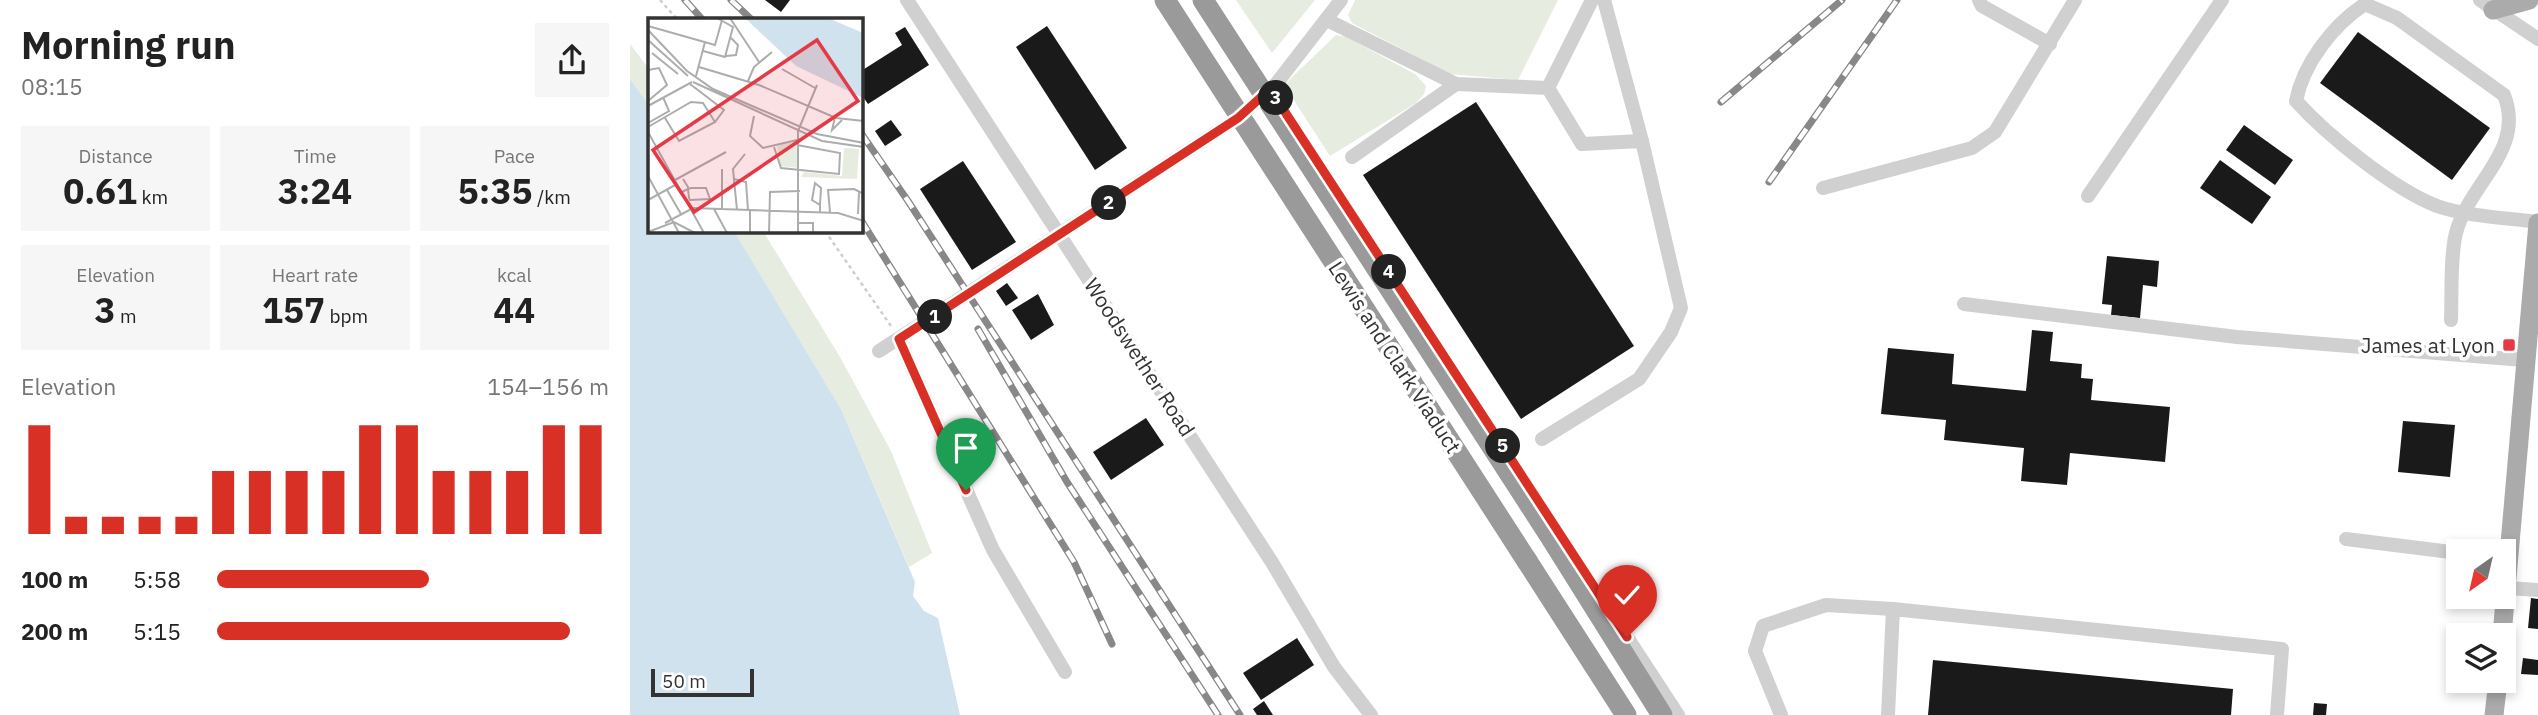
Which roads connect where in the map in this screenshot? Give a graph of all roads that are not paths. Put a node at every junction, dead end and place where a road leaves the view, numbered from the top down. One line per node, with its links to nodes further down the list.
1 (907, 0): 25 (street, Woodswether Road)
2 (1165, 0): 42 (highway, Lewis and Clark Viaduct, bridge)
3 (1203, 0): 43 (highway, Lewis and Clark Viaduct, bridge)
4 (1214, 0): 18 (street)
5 (1340, 0): 13 (street)
6 (1592, 0): 17 (street)
7 (1604, 0): 19 (street)
8 (1979, 0): 15 (street)
9 (2075, 0): 15 (street)
10 (2222, 0): 22 (street)
11 (2529, 0): 12 (main road)
12 (2487, 5): 14 (street)
13 (1327, 20): 16 (street); 18 (street)
14 (2538, 39)
15 (2050, 44): 21 (street)
16 (1456, 84): 17 (street); 20 (street)
17 (1548, 88): 19 (street)
18 (1270, 89): 25 (street); 44 (street)
19 (1642, 141): 32 (street)
20 (1352, 157)
21 (1823, 188)
22 (2088, 196)
23 (2467, 211): 23 (street); 24 (street); 28 (street)
24 (2538, 222): 27 (main road)
25 (1061, 234): 29 (street); 41 (street, Woodswether Road)
26 (1964, 304): 31 (street)
27 (2533, 313): 31 (main road)
28 (2451, 320)
29 (899, 339): 30 (street); 39 (street)
30 (879, 351)
31 (2524, 360): 34 (main road)
32 (1542, 439)
33 (2346, 539): 35 (street)
34 (2508, 539)
35 (2446, 551)
36 (2516, 589): 37 (street)
37 (2538, 590)
38 (1893, 609): 45 (street); 46 (street); 47 (street)
39 (1065, 672)
40 (2496, 693): 48 (main road)
41 (1371, 715)
42 (1626, 715)
43 (1662, 715)
44 (1678, 715)
45 (1781, 715)
46 (1888, 715)
47 (2277, 715)
48 (2494, 715)

